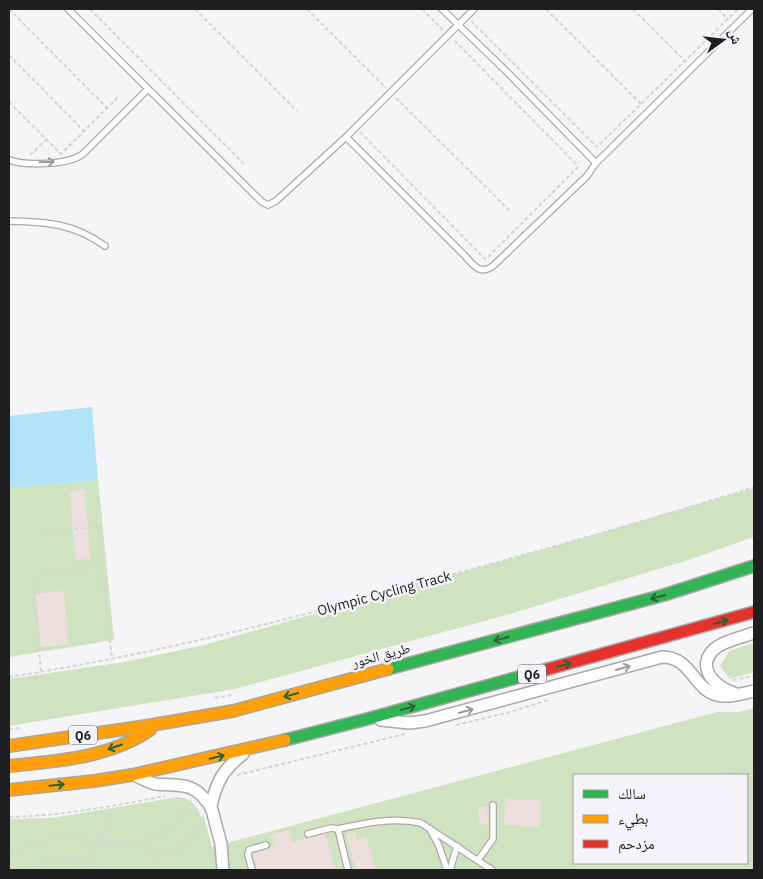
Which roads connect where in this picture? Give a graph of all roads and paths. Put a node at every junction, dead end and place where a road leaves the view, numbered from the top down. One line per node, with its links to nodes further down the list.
1 (9, 9): 25 (path)
2 (68, 9): 20 (lane)
3 (90, 9): 34 (path)
4 (195, 9): 26 (path)
5 (307, 9): 21 (path)
6 (422, 9): 17 (path)
7 (442, 9): 16 (lane)
8 (474, 9): 14 (lane)
9 (546, 9): 24 (path)
10 (633, 9): 19 (path)
11 (718, 9): 15 (path)
12 (738, 9): 15 (path)
13 (752, 9): 33 (lane)
14 (466, 16): 16 (lane); 24 (path)
15 (728, 19): 19 (path)
16 (458, 25): 17 (lane); 33 (lane)
17 (448, 35): 21 (lane); 27 (path)
18 (9, 55): 28 (path)
19 (685, 61): 24 (path)
20 (148, 89): 29 (lane); 32 (lane, one-way to 20)
21 (390, 92): 27 (lane); 35 (path)
22 (119, 96): 25 (path)
23 (9, 102): 30 (path)
24 (641, 104)
25 (107, 108): 28 (path)
26 (297, 111)
27 (355, 126): 29 (lane)
28 (84, 131): 30 (path)
29 (346, 137): 33 (lane)
30 (47, 140): 31 (path)
31 (29, 156)
32 (9, 160)
33 (596, 163)
34 (244, 164)
35 (510, 211)
36 (9, 221): 37 (lane)
37 (105, 246)
38 (754, 487): 46 (path, Olympic Cycling Track)
39 (42, 532): 40 (path)
40 (102, 566): 42 (path); 46 (path)
41 (754, 566): 57 (highway, طريق الخور / Q6, one-way to 57)
42 (45, 571)
43 (32, 583): 47 (path)
44 (754, 612): 56 (highway, Q6, one-way to 44)
45 (754, 633): 53 (street)
46 (112, 659): 47 (path, Olympic Cycling Track)
47 (41, 672): 49 (path, Olympic Cycling Track)
48 (754, 676): 50 (path)
49 (9, 677)
50 (730, 680)
51 (754, 691): 53 (street)
52 (234, 694): 55 (path)
53 (741, 694): 56 (street, one-way to 53)
54 (553, 698): 58 (path)
55 (207, 699)
56 (367, 719): 63 (highway, Q6)
57 (157, 724): 62 (highway, طريق الخور / Q6); 64 (highway, one-way to 64)
58 (453, 726)
59 (22, 728): 60 (path)
60 (9, 729)
61 (406, 734): 68 (path)
62 (9, 746)
63 (248, 749): 66 (highway, Q6, one-way to 63); 73 (street)
64 (9, 766)
65 (754, 773): 67 (path)
66 (133, 774): 69 (highway, Q6, one-way to 66); 70 (street)
67 (725, 774)
68 (232, 777)
69 (9, 790)
70 (200, 794): 73 (street); 80 (path)
71 (168, 796): 75 (path)
72 (493, 805): 85 (lane)
73 (211, 806): 76 (street)
74 (111, 814): 81 (path)
75 (9, 816)
76 (214, 819): 80 (path); 89 (street)
77 (429, 827): 78 (lane); 83 (lane); 92 (lane)
78 (338, 830): 79 (lane); 91 (lane)
79 (308, 834)
80 (148, 838): 81 (path)
81 (98, 842): 84 (path); 86 (path)
82 (266, 845): 90 (lane)
83 (457, 846): 85 (lane); 92 (lane)
84 (9, 854)
85 (478, 860): 93 (lane)
86 (89, 865): 87 (path); 88 (path)
87 (25, 870)
88 (111, 870)
89 (223, 870)
90 (252, 870)
91 (348, 870)
92 (449, 870)
93 (492, 870)

